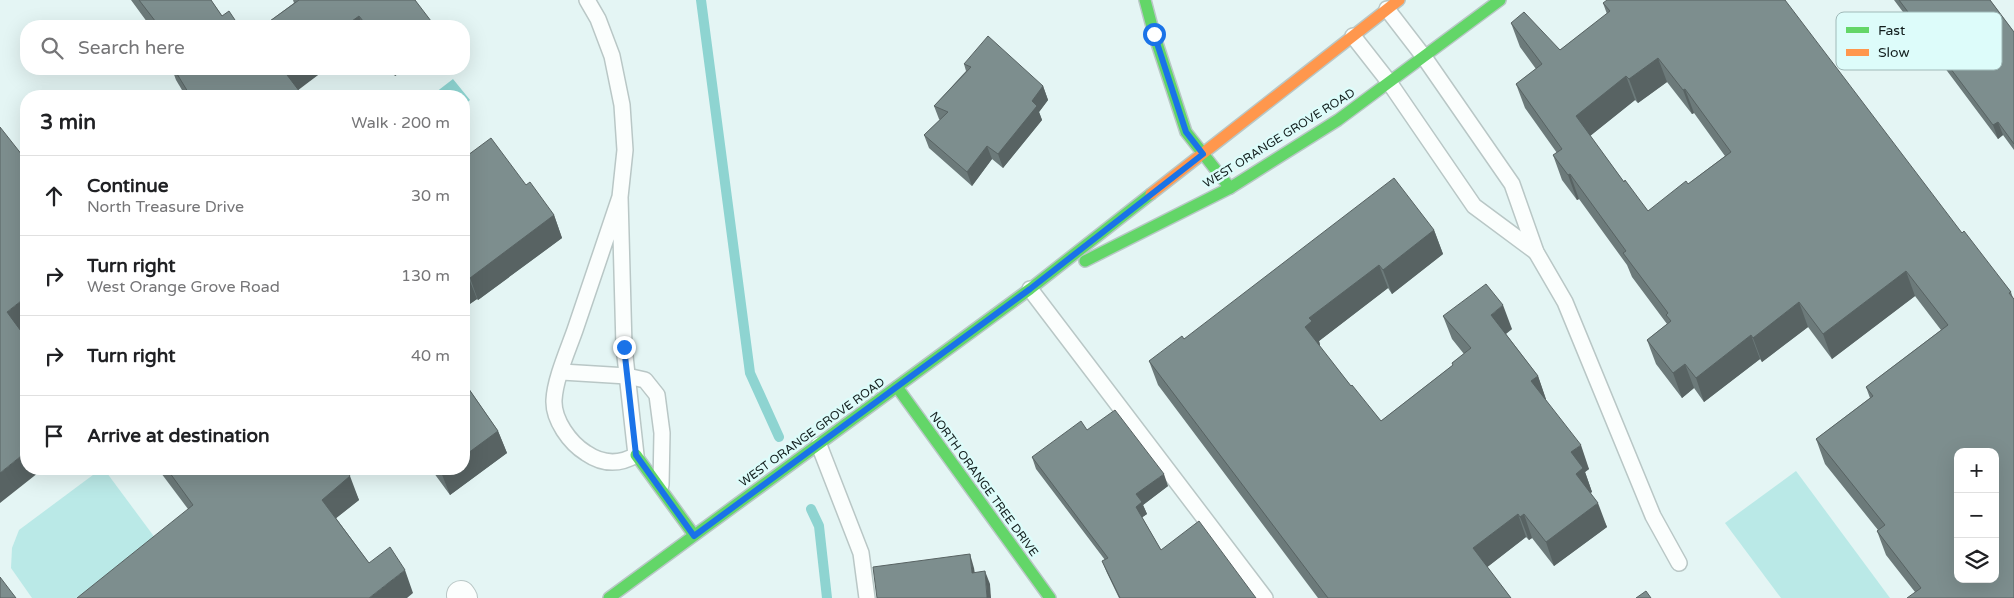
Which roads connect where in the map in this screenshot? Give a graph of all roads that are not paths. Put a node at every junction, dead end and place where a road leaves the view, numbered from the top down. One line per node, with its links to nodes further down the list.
1 (587, 0): 10 (lane)
2 (1145, 0): 8 (main road)
3 (1500, 0): 6 (main road, WEST ORANGE GROVE ROAD)
4 (1393, 5): 5 (main road, WEST ORANGE GROVE ROAD); 6 (lane)
5 (1353, 36): 7 (lane); 8 (main road, WEST ORANGE GROVE ROAD)
6 (1424, 57): 7 (main road, WEST ORANGE GROVE ROAD); 11 (lane)
7 (1389, 82): 9 (main road, WEST ORANGE GROVE ROAD); 11 (lane)
8 (1203, 154): 9 (main road); 12 (main road, WEST ORANGE GROVE ROAD)
9 (1230, 188): 12 (main road, WEST ORANGE GROVE ROAD)
10 (620, 197): 13 (lane); 14 (lane)
11 (1536, 252): 20 (lane)
12 (1030, 289): 15 (main road, WEST ORANGE GROVE ROAD); 24 (lane)
13 (562, 372): 14 (lane); 17 (lane)
14 (627, 376): 17 (lane); 18 (lane)
15 (896, 387): 16 (main road, WEST ORANGE GROVE ROAD); 23 (main road, NORTH ORANGE TREE DRIVE)
16 (819, 444): 19 (main road, WEST ORANGE GROVE ROAD); 22 (lane)
17 (636, 455): 18 (main road)
18 (661, 489): 19 (main road)
19 (694, 536): 21 (main road, WEST ORANGE GROVE ROAD)
20 (1679, 563)
21 (609, 598)
22 (867, 598)
23 (1050, 598)
24 (1265, 598)

